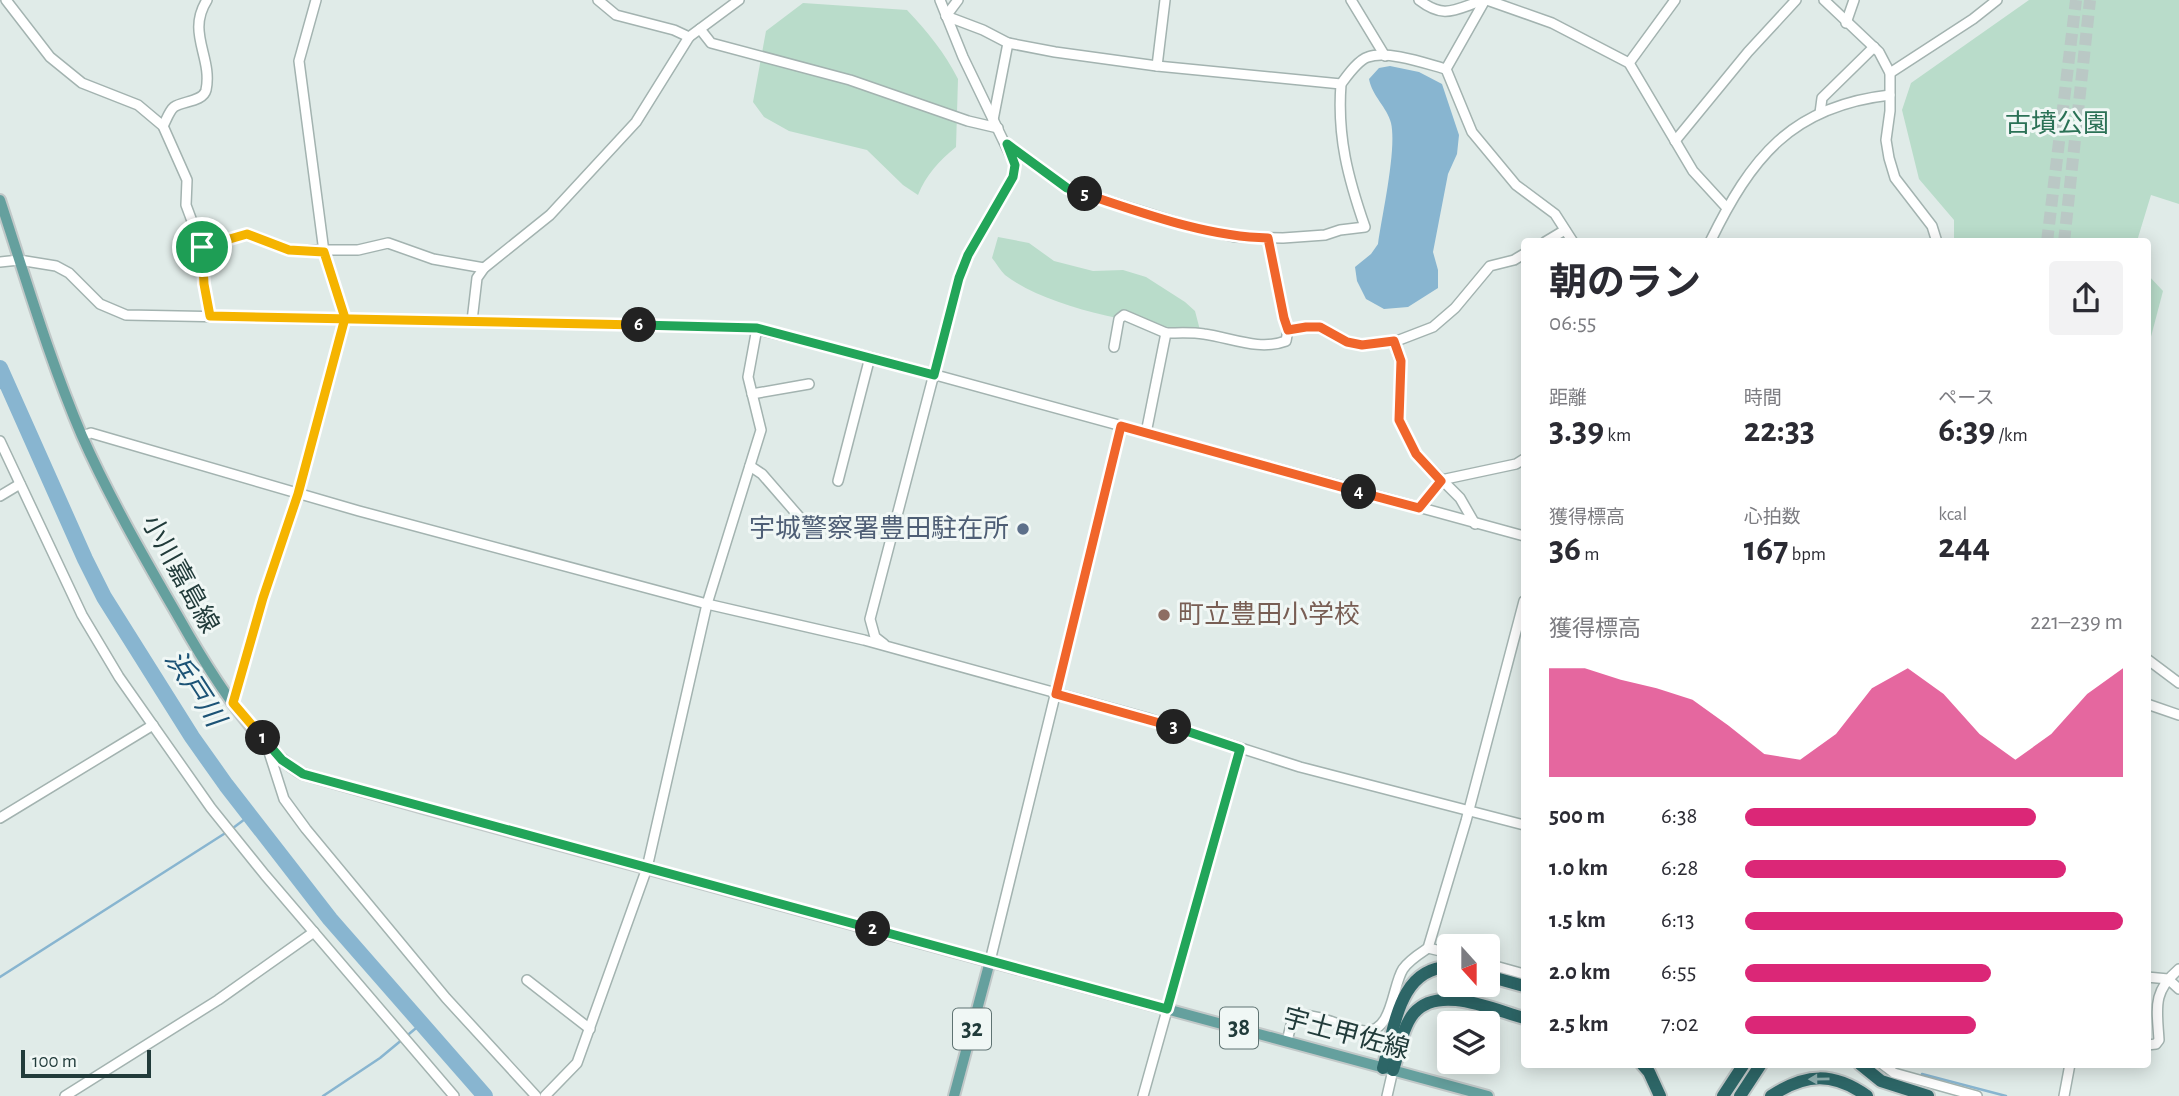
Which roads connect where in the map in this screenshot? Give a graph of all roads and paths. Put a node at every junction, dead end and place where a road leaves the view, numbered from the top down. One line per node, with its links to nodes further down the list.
1 (6, 0): 32 (street)
2 (208, 0): 32 (street)
3 (316, 0): 44 (street)
4 (598, 0): 20 (street)
5 (739, 0): 19 (street)
6 (940, 0): 17 (street)
7 (958, 0): 17 (street)
8 (1165, 0): 25 (street)
9 (1351, 0): 23 (street)
10 (1419, 0): 11 (street)
11 (1485, 0): 24 (street); 26 (street)
12 (1675, 0): 24 (street)
13 (1796, 0): 33 (street)
14 (1824, 0): 18 (street)
15 (1854, 0): 18 (street)
16 (1997, 0): 27 (street)
17 (946, 16): 21 (street); 31 (street)
18 (1846, 23): 22 (street)
19 (700, 29): 20 (street); 31 (street)
20 (690, 37): 48 (street)
21 (1008, 43): 25 (street); 31 (street)
22 (1874, 47): 27 (street); 30 (street)
23 (1385, 56): 26 (street); 28 (street)
24 (1629, 63): 33 (street)
25 (1157, 66): 28 (street)
26 (1446, 69): 37 (street)
27 (1890, 73): 29 (street)
28 (1340, 84): 38 (street)
29 (1890, 95): 30 (street); 42 (street)
30 (1820, 113): 36 (street)
31 (995, 124): 34 (street)
32 (163, 126): 43 (street)
33 (1675, 141): 36 (street)
34 (1007, 144): 38 (street); 58 (street)
35 (0, 200): 46 (main road, 小川嘉島線)
36 (1726, 207): 41 (street)
37 (1565, 229): 39 (street); 40 (street)
38 (1268, 238): 53 (street)
39 (1551, 238)
40 (1571, 238)
41 (1712, 238)
42 (1936, 238)
43 (202, 247): 44 (street); 49 (street)
44 (324, 252): 48 (street); 50 (street)
45 (1521, 256): 55 (street)
46 (19, 260): 47 (street); 49 (street); 63 (main road, 小川嘉島線)
47 (1, 261)
48 (484, 268): 51 (street)
49 (210, 316): 50 (street)
50 (345, 318): 51 (street); 70 (street)
51 (472, 321): 52 (street)
52 (757, 328): 57 (street); 60 (street)
53 (1288, 330): 54 (street); 55 (street)
54 (1166, 333): 56 (street); 62 (street)
55 (1394, 341): 68 (street)
56 (1114, 347)
57 (870, 357): 58 (street); 67 (street)
58 (934, 375): 61 (street); 78 (street)
59 (809, 384): 60 (street)
60 (752, 394): 66 (street)
61 (1121, 426): 62 (street); 81 (street)
62 (1146, 433): 72 (street)
63 (82, 436): 70 (street); 82 (main road, 小川嘉島線)
64 (0, 441): 69 (street)
65 (1521, 461): 68 (street)
66 (750, 467): 73 (street); 76 (street)
67 (838, 481)
68 (1441, 481): 72 (street); 74 (street)
69 (20, 484): 71 (street); 85 (street)
70 (298, 494): 76 (street); 82 (street)
71 (0, 496)
72 (1419, 508): 74 (street)
73 (802, 520)
74 (1475, 524): 75 (street)
75 (1521, 535)
76 (707, 604): 78 (street); 91 (street)
77 (1521, 612): 88 (street)
78 (888, 647): 81 (street)
79 (2151, 662): 80 (street)
80 (2179, 683)
81 (1056, 694): 87 (street); 95 (street)
82 (233, 703): 86 (main road, 小川嘉島線)
83 (2151, 705): 84 (street)
84 (2177, 714)
85 (153, 725): 89 (street); 92 (street)
86 (265, 741): 91 (main road, 小川嘉島線); 120 (street)
87 (1240, 749): 88 (street); 106 (street)
88 (1469, 810): 90 (street); 93 (street)
89 (0, 818)
90 (1521, 824)
91 (648, 868): 95 (main road, 小川嘉島線); 108 (street)
92 (314, 932): 118 (street); 119 (street)
93 (1428, 948): 94 (street); 109 (street)
94 (1437, 950)
95 (990, 961): 106 (main road, 宇土甲佐線 / 38); 122 (main road, 32)
96 (1437, 967): 117 (highway)
97 (1500, 967): 99 (street)
98 (2179, 969): 102 (street)
99 (1521, 973)
100 (2151, 977): 102 (street)
101 (1500, 979): 104 (highway)
102 (2168, 979): 105 (street); 110 (street)
103 (527, 980): 108 (street)
104 (1521, 985)
105 (2179, 989)
106 (1167, 1009): 109 (main road, 宇土甲佐線 / 38); 123 (street)
107 (1521, 1017): 117 (highway)
108 (590, 1029): 121 (street)
109 (1287, 1041): 117 (main road, 宇土甲佐線 / 38)
110 (2151, 1045)
111 (1646, 1068): 126 (highway)
112 (1741, 1068): 127 (highway)
113 (1758, 1068): 128 (highway)
114 (1864, 1068): 131 (highway)
115 (1887, 1068): 132 (street)
116 (2069, 1068): 133 (street)
117 (1388, 1069): 124 (street); 125 (main road, 宇土甲佐線 / 38)
118 (65, 1096)
119 (454, 1096)
120 (536, 1096)
121 (545, 1096)
122 (954, 1096)
123 (1143, 1096)
124 (1387, 1096)
125 (1488, 1096)
126 (1660, 1096)
127 (1723, 1096)
128 (1740, 1096)
129 (1771, 1096): 130 (highway, one-way to 129)
130 (1867, 1096)
131 (1928, 1096)
132 (1977, 1096)
133 (2064, 1096)

